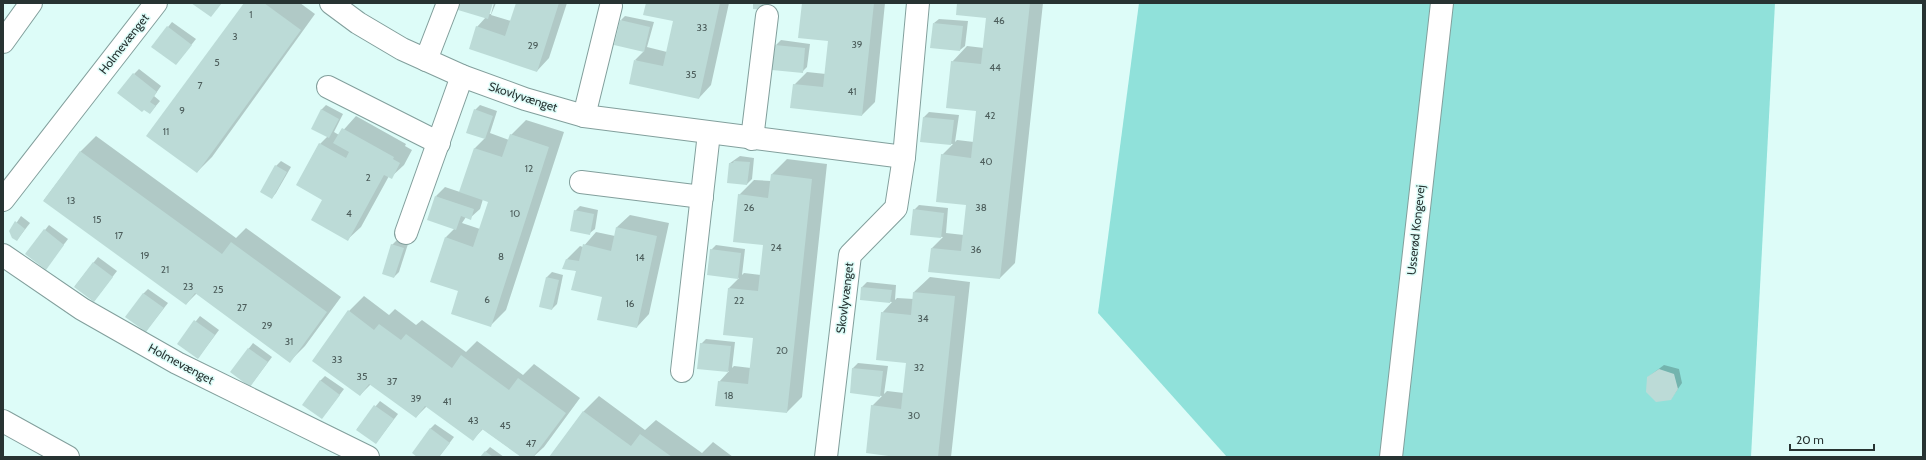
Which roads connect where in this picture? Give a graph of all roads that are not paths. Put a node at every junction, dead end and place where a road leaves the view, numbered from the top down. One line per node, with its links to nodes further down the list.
1 (31, 3): 9 (street)
2 (156, 3): 20 (street, Holmevænget)
3 (331, 3): 10 (street, Skovlyvænget)
4 (448, 3): 10 (street)
5 (918, 3): 17 (street, Skovlyvænget)
6 (1442, 3): 28 (street, Usserød Kongevej)
7 (611, 6): 13 (street)
8 (767, 16): 15 (street)
9 (3, 42)
10 (426, 60): 11 (street, Skovlyvænget)
11 (462, 76): 13 (street, Skovlyvænget); 16 (street)
12 (328, 87): 16 (street)
13 (584, 116): 14 (street, Skovlyvænget)
14 (709, 134): 15 (street, Skovlyvænget); 19 (street)
15 (752, 139): 17 (street, Skovlyvænget)
16 (438, 143): 21 (street)
17 (904, 157): 27 (street, Skovlyvænget)
18 (582, 182): 19 (street)
19 (702, 197): 23 (street)
20 (3, 200)
21 (406, 233)
22 (3, 256): 26 (street, Holmevænget)
23 (682, 371)
24 (3, 420): 25 (street)
25 (68, 457)
26 (368, 457)
27 (826, 457)
28 (1391, 457)

